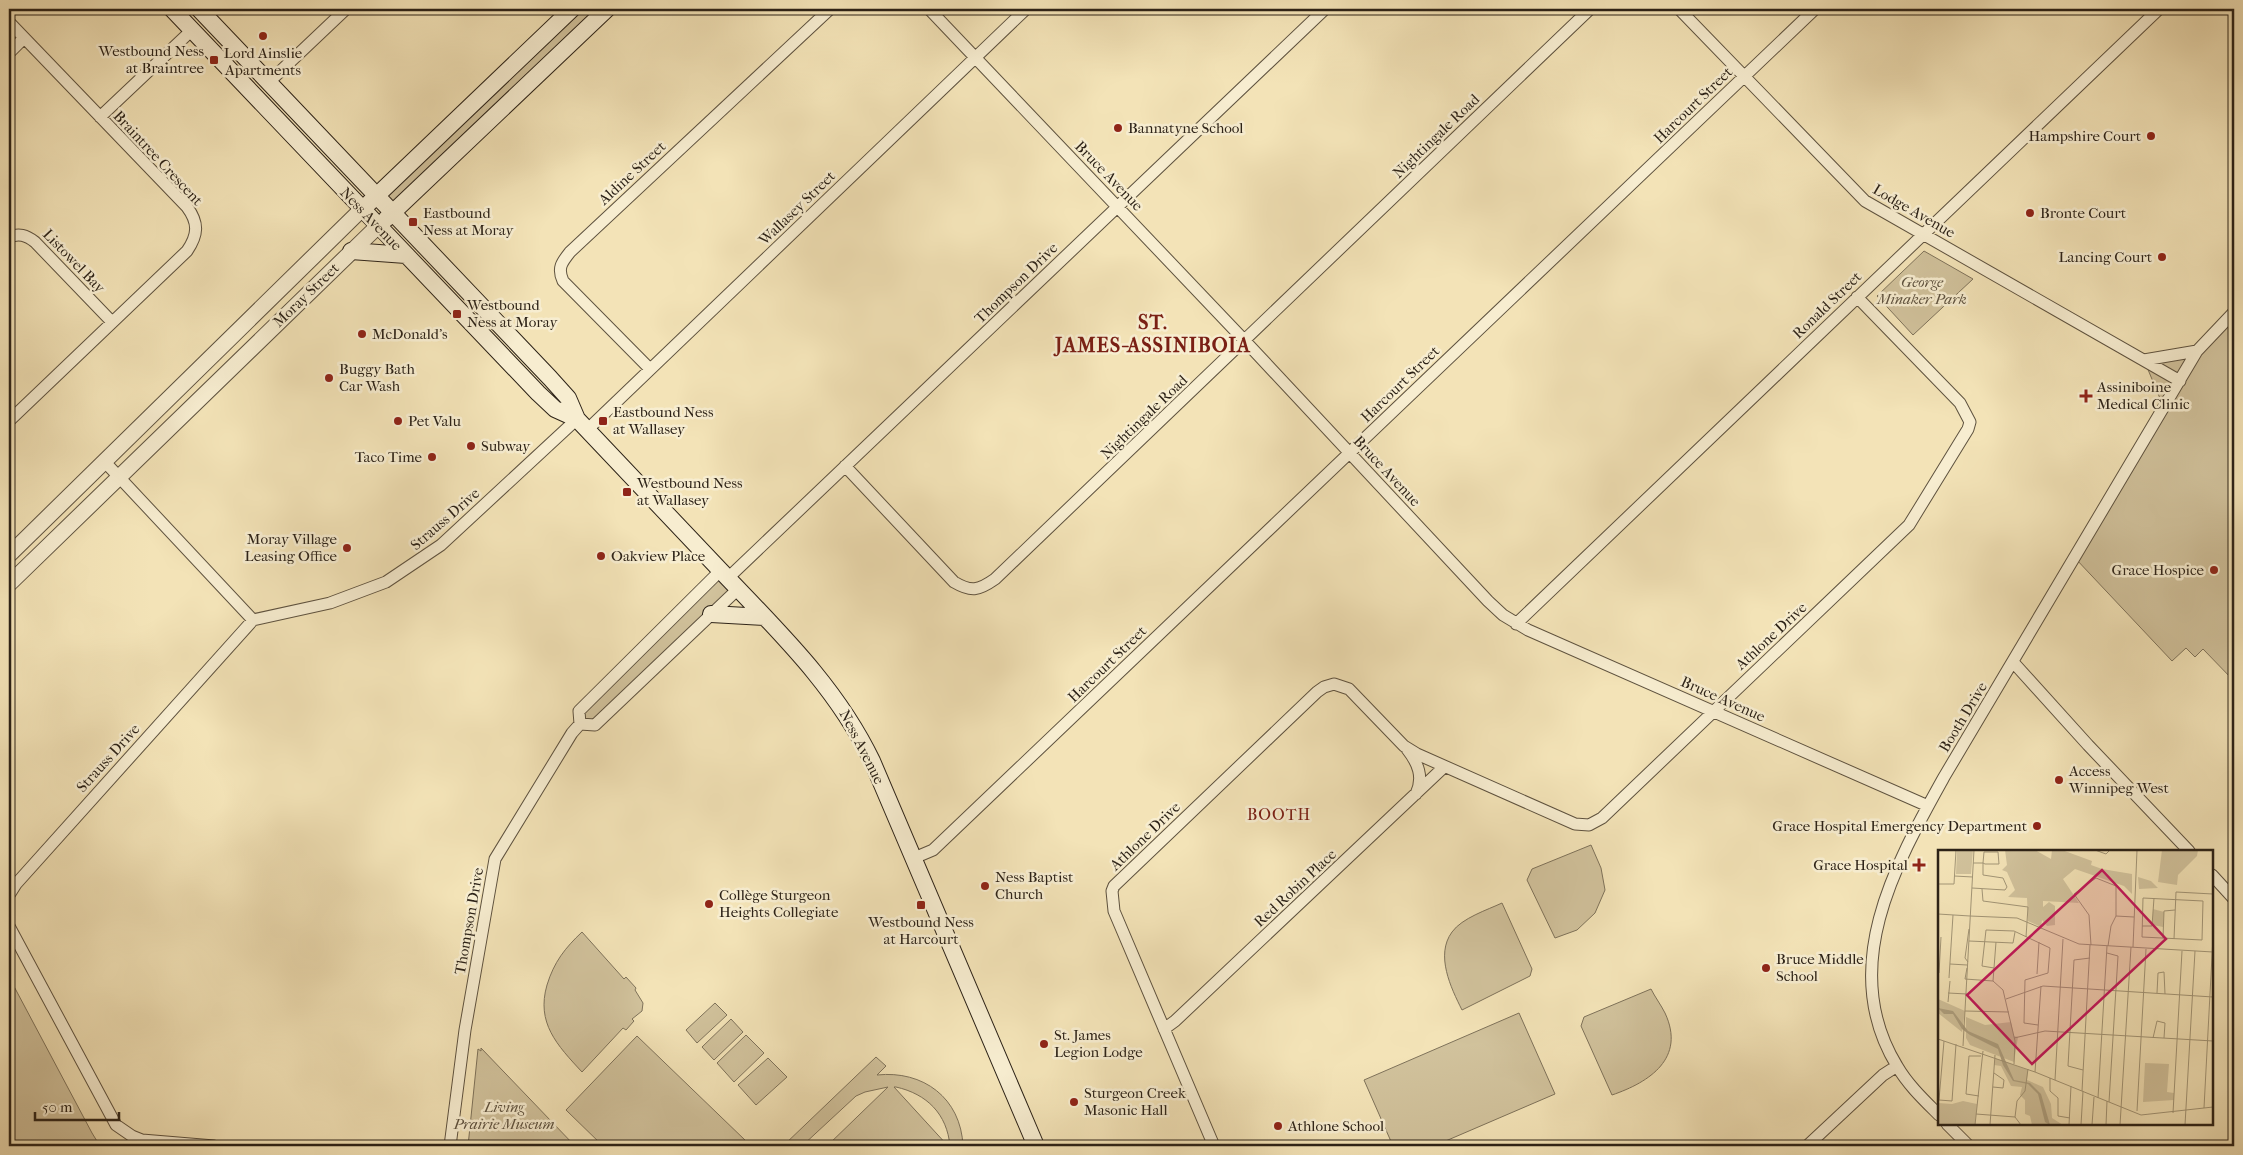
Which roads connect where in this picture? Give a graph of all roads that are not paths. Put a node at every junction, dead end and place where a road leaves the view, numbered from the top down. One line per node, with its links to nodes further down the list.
1 (172, 9): 15 (main road, Ness Avenue)
2 (199, 9): 20 (main road, Ness Avenue)
3 (346, 9): 20 (street)
4 (572, 9): 22 (main road, Moray Street)
5 (607, 9): 25 (main road, Moray Street)
6 (830, 9): 37 (street, Aldine Street)
7 (929, 9): 18 (street, Bruce Avenue)
8 (1026, 9): 18 (street, Wallasey Street)
9 (1325, 9): 23 (street, Thompson Drive)
10 (1590, 9): 34 (street, Nightingale Road)
11 (1679, 9): 19 (street, Lodge Avenue)
12 (1815, 9): 19 (street, Harcourt Street)
13 (2159, 9): 27 (street, Ronald Street)
14 (9, 22): 16 (street, Braintree Crescent)
15 (192, 30): 21 (street); 24 (main road, Ness Avenue)
16 (24, 38): 17 (street); 21 (street, Braintree Crescent)
17 (9, 53)
18 (976, 58): 23 (street, Bruce Avenue); 37 (street, Wallasey Street)
19 (1744, 77): 27 (street, Lodge Avenue); 41 (street, Harcourt Street)
20 (269, 82): 22 (main road, Ness Avenue)
21 (100, 118): 33 (street, Braintree Crescent)
22 (377, 195): 24 (main road, Moray Street); 25 (main road, Ness Avenue)
23 (1118, 207): 34 (street, Bruce Avenue); 43 (street, Thompson Drive)
24 (362, 209): 26 (main road, Ness Avenue); 42 (street, Moray Street)
25 (393, 213): 26 (main road, Moray Street); 40 (main road, Ness Avenue)
26 (378, 226): 29 (street, Moray Street); 30 (main road, Ness Avenue)
27 (1924, 234): 31 (street, Ronald Street); 36 (street, Lodge Avenue)
28 (9, 238): 33 (street, Listowel Bay)
29 (351, 251): 30 (main road); 44 (street, Moray Street)
30 (406, 255): 40 (main road, Ness Avenue)
31 (1858, 297): 51 (street, Ronald Street); 53 (street, Athlone Drive)
32 (2234, 312): 35 (street, Booth Drive)
33 (112, 322): 39 (street, Braintree Crescent)
34 (1245, 341): 41 (street, Bruce Avenue); 43 (street, Nightingale Road)
35 (2198, 351): 36 (street); 38 (street, Booth Drive)
36 (2144, 360): 38 (street, Lodge Avenue)
37 (650, 369): 40 (street, Wallasey Street)
38 (2180, 380): 52 (street, Booth Drive)
39 (9, 421)
40 (582, 424): 46 (main road, Ness Avenue); 50 (street, Strauss Drive)
41 (1350, 453): 51 (street, Bruce Avenue); 60 (street, Harcourt Street)
42 (104, 461): 44 (street); 45 (street, Moray Street)
43 (845, 466): 46 (street, Thompson Drive)
44 (119, 476): 47 (street, Moray Street); 50 (street)
45 (9, 555)
46 (729, 579): 48 (street, Thompson Drive); 49 (main road, Ness Avenue); 54 (street, Thompson Drive)
47 (9, 584)
48 (711, 614): 49 (main road); 54 (street, Thompson Drive)
49 (766, 617): 60 (main road, Ness Avenue)
50 (253, 620): 62 (street, Strauss Drive)
51 (1516, 624): 53 (street, Bruce Avenue)
52 (2013, 662): 58 (street, Booth Drive); 59 (street)
53 (1714, 711): 56 (street, Athlone Drive); 58 (street, Bruce Avenue)
54 (580, 724): 70 (street, Thompson Drive)
55 (1404, 746): 56 (street, Athlone Drive); 57 (street, Athlone Drive); 65 (street, Athlone Drive)
56 (1444, 767): 57 (street, Red Robin Place)
57 (1415, 795): 65 (street, Red Robin Place)
58 (1928, 806): 66 (street, Booth Drive)
59 (2188, 850)
60 (914, 858): 71 (main road, Ness Avenue)
61 (2213, 876): 63 (street)
62 (9, 895)
63 (2234, 899)
64 (9, 926): 69 (street)
65 (1164, 1028): 72 (street, Athlone Drive)
66 (1896, 1066): 67 (street, Booth Drive); 73 (street)
67 (1938, 1114)
68 (1948, 1125): 74 (street)
69 (214, 1146)
70 (450, 1146)
71 (1036, 1146)
72 (1214, 1146)
73 (1807, 1146)
74 (1969, 1146)

